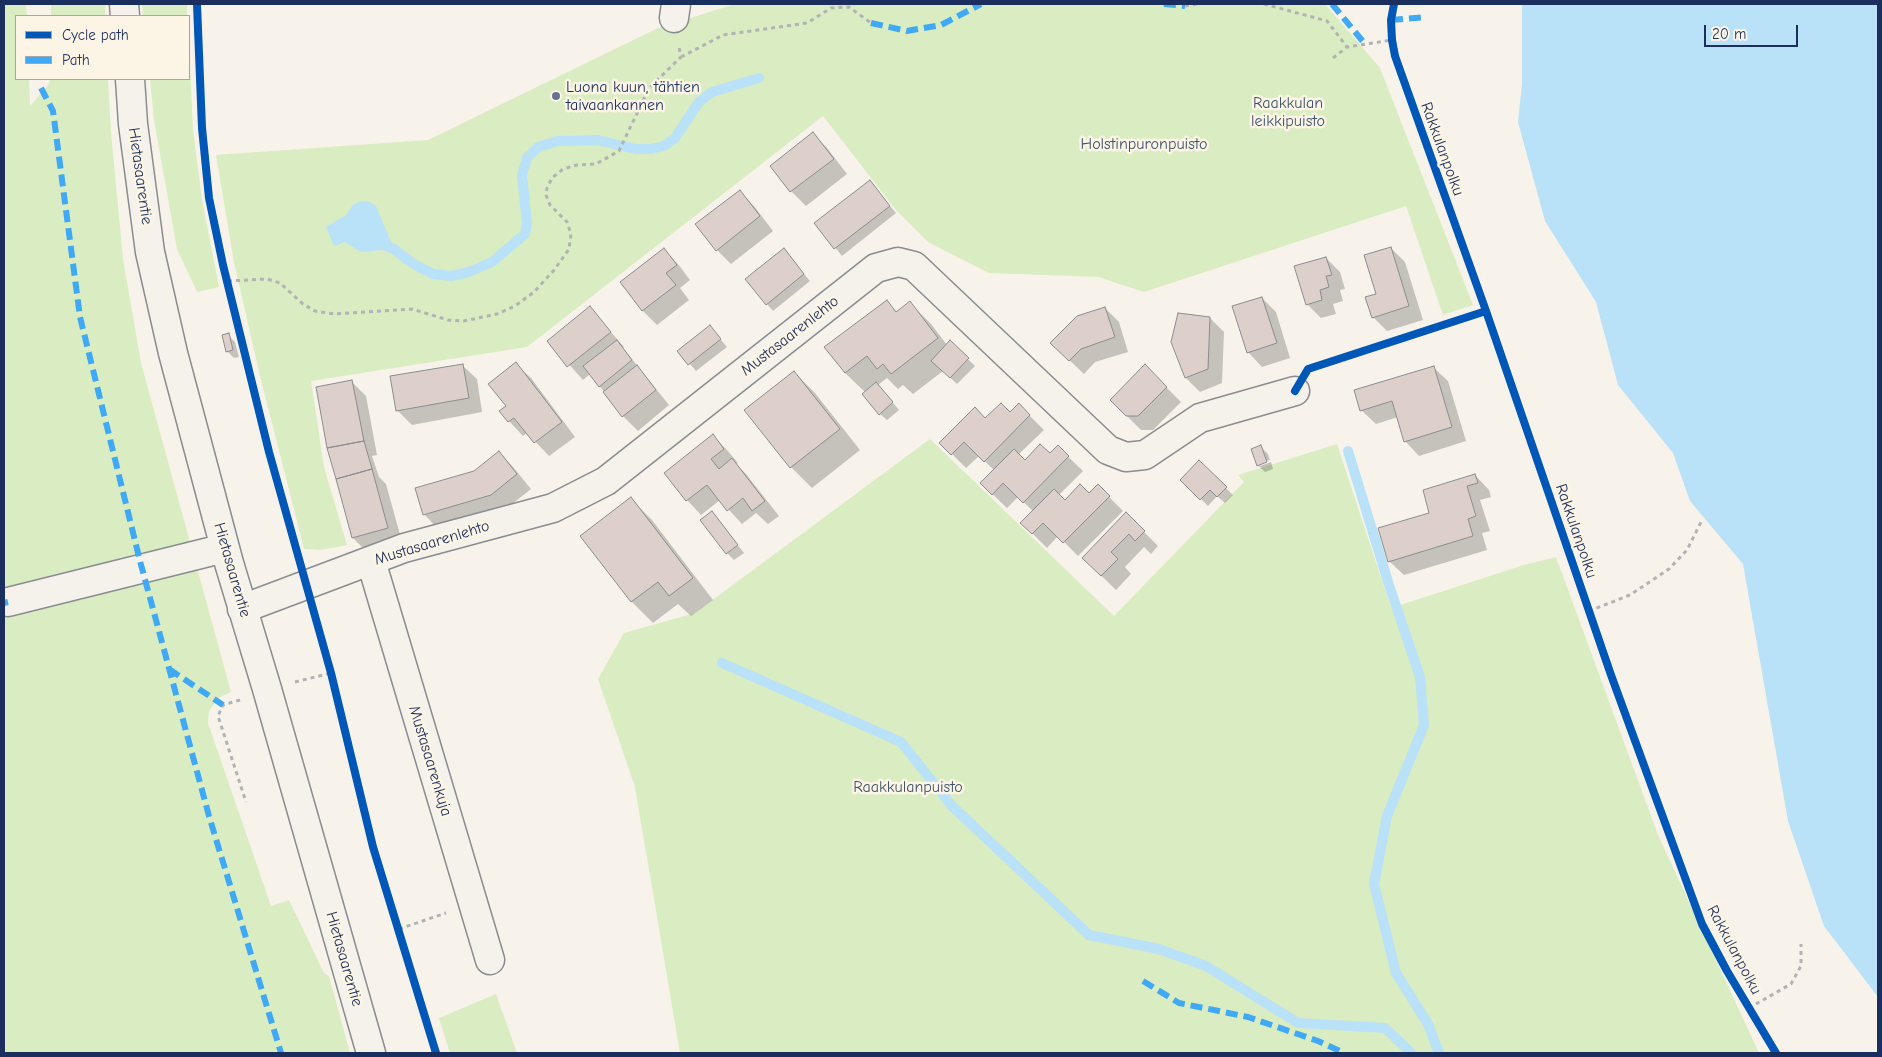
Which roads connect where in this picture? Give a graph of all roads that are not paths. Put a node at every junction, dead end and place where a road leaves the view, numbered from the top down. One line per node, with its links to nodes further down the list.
1 (130, 80): 3 (street, Hietasaarentie)
2 (1296, 391): 4 (street, Mustasaarenlehto)
3 (224, 548): 5 (street); 6 (street, Hietasaarentie)
4 (371, 561): 6 (street, Mustasaarenlehto); 7 (street, Mustasaarenkuja)
5 (8, 602)
6 (242, 609): 8 (street, Hietasaarentie)
7 (490, 960)
8 (371, 1053)

